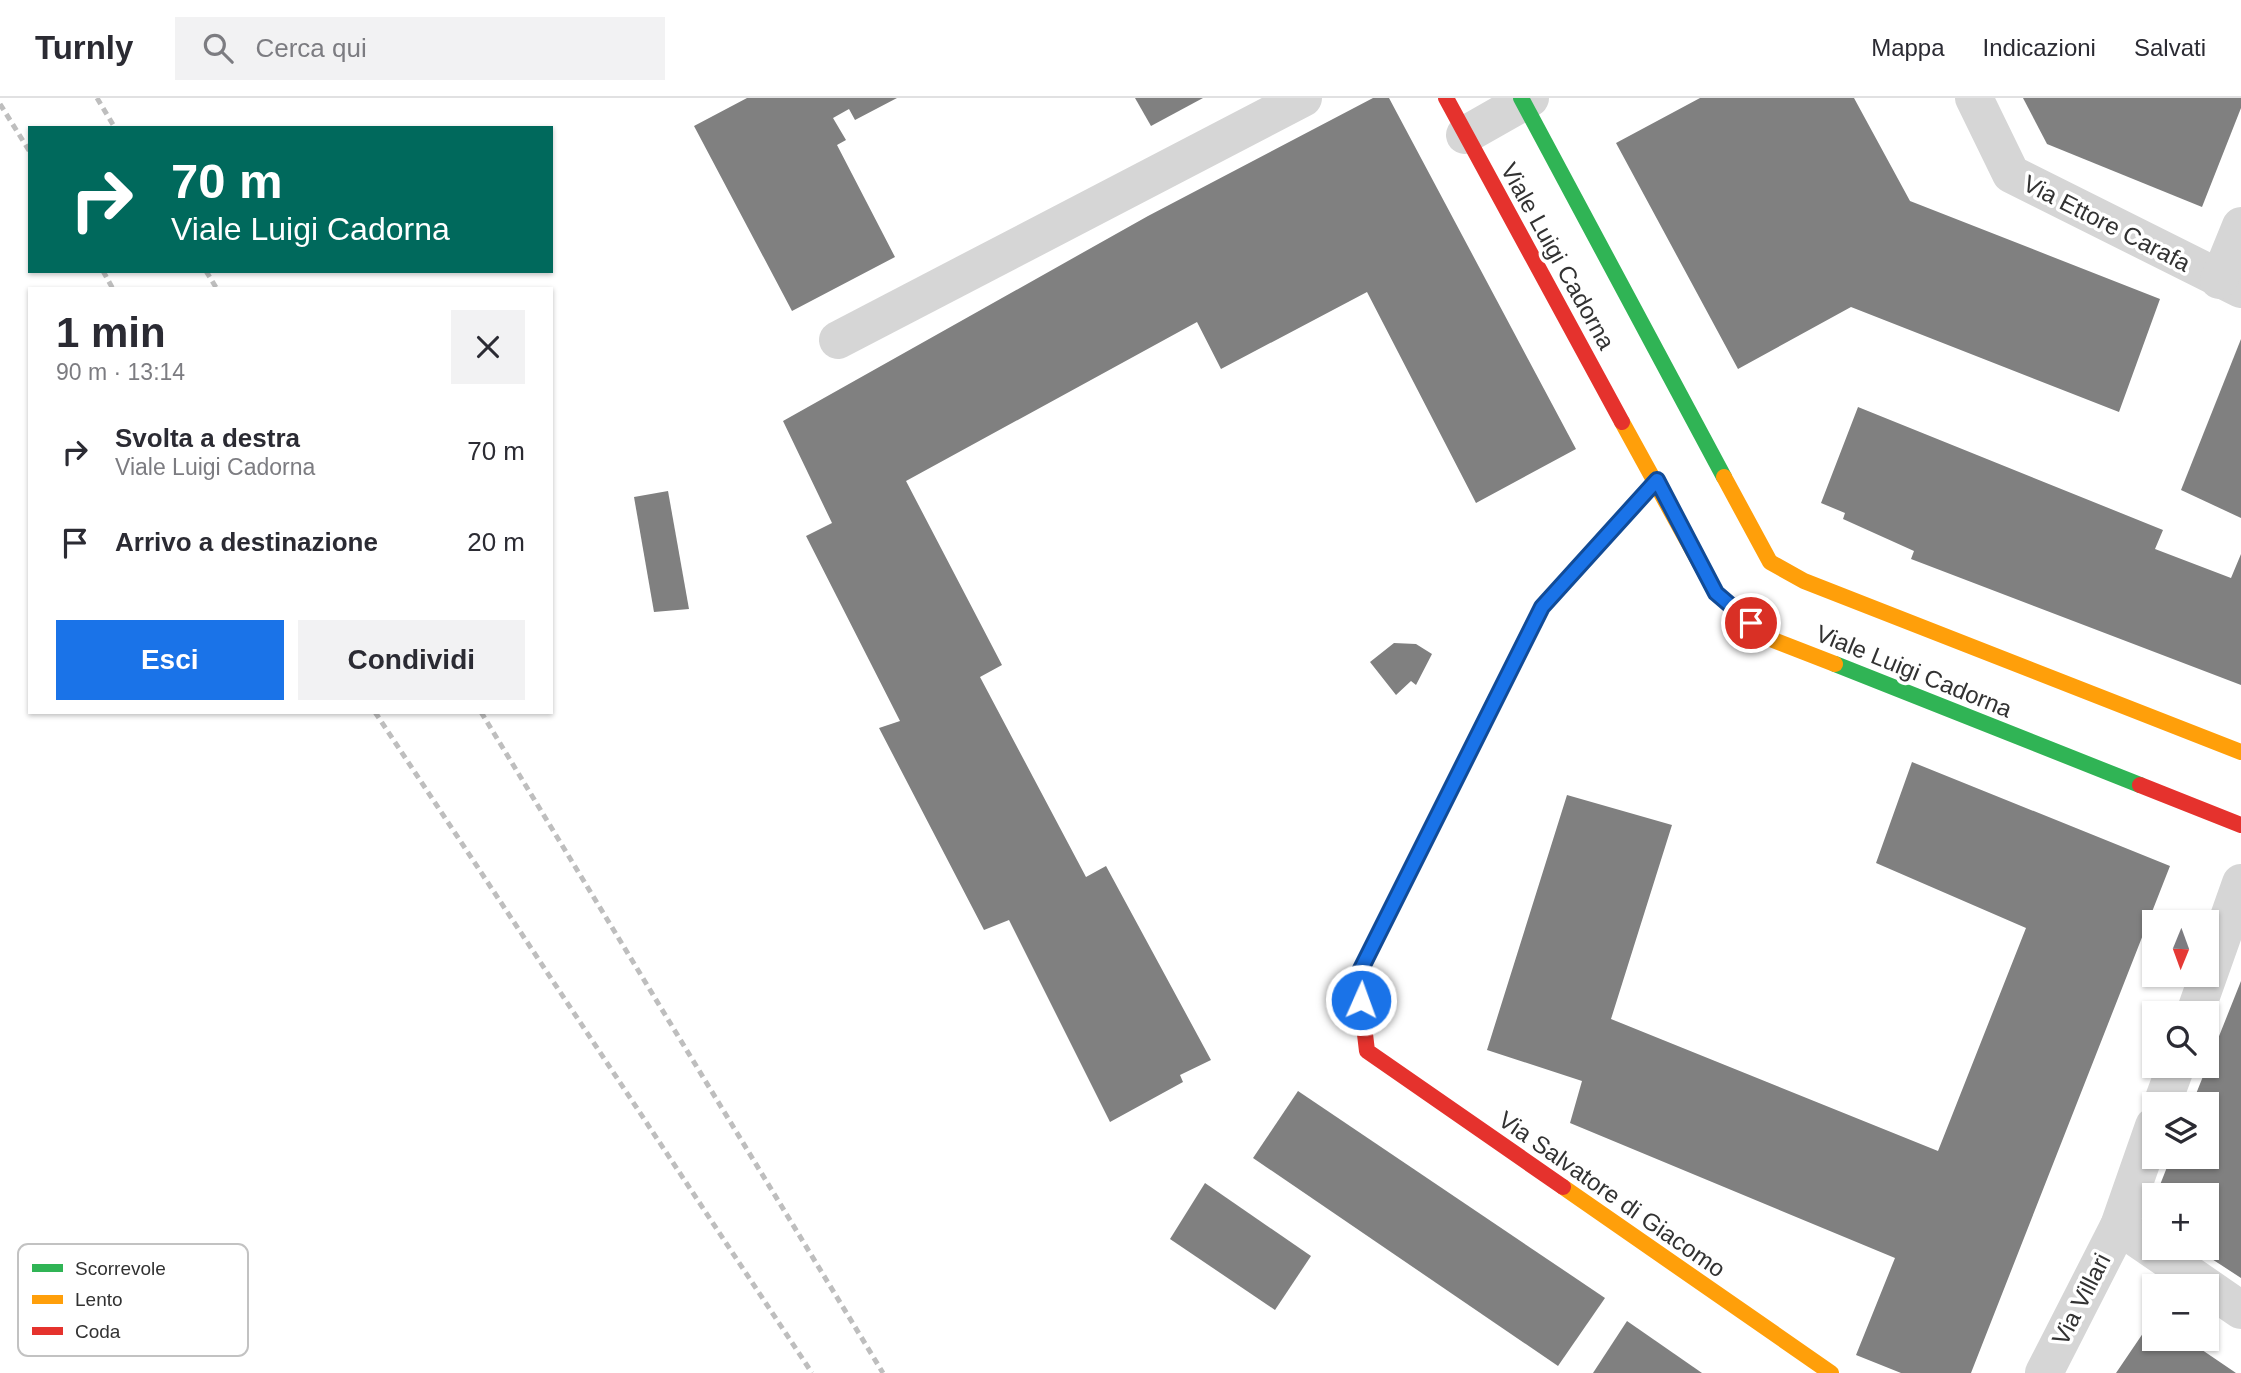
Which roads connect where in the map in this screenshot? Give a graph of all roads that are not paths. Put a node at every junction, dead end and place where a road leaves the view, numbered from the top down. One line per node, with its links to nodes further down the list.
1 (1303, 98): 8 (street)
2 (1446, 98): 5 (main road, Viale Luigi Cadorna)
3 (1974, 98): 7 (street, Via Ettore Carafa)
4 (1525, 99): 5 (street); 10 (main road, Viale Luigi Cadorna)
5 (1465, 135): 9 (main road, Viale Luigi Cadorna)
6 (2241, 226): 7 (street)
7 (2230, 285)
8 (838, 340)
9 (1657, 480): 11 (main road, Viale Luigi Cadorna); 17 (main road, Via Salvatore di Giacomo)
10 (2241, 752)
11 (2241, 825)
12 (2241, 883): 13 (street)
13 (2198, 1001)
14 (2142, 1160): 15 (street, Via Villari)
15 (2119, 1226): 16 (street, Via Villari); 18 (street, Via Villari)
16 (2241, 1310)
17 (1831, 1373)
18 (2044, 1373)

